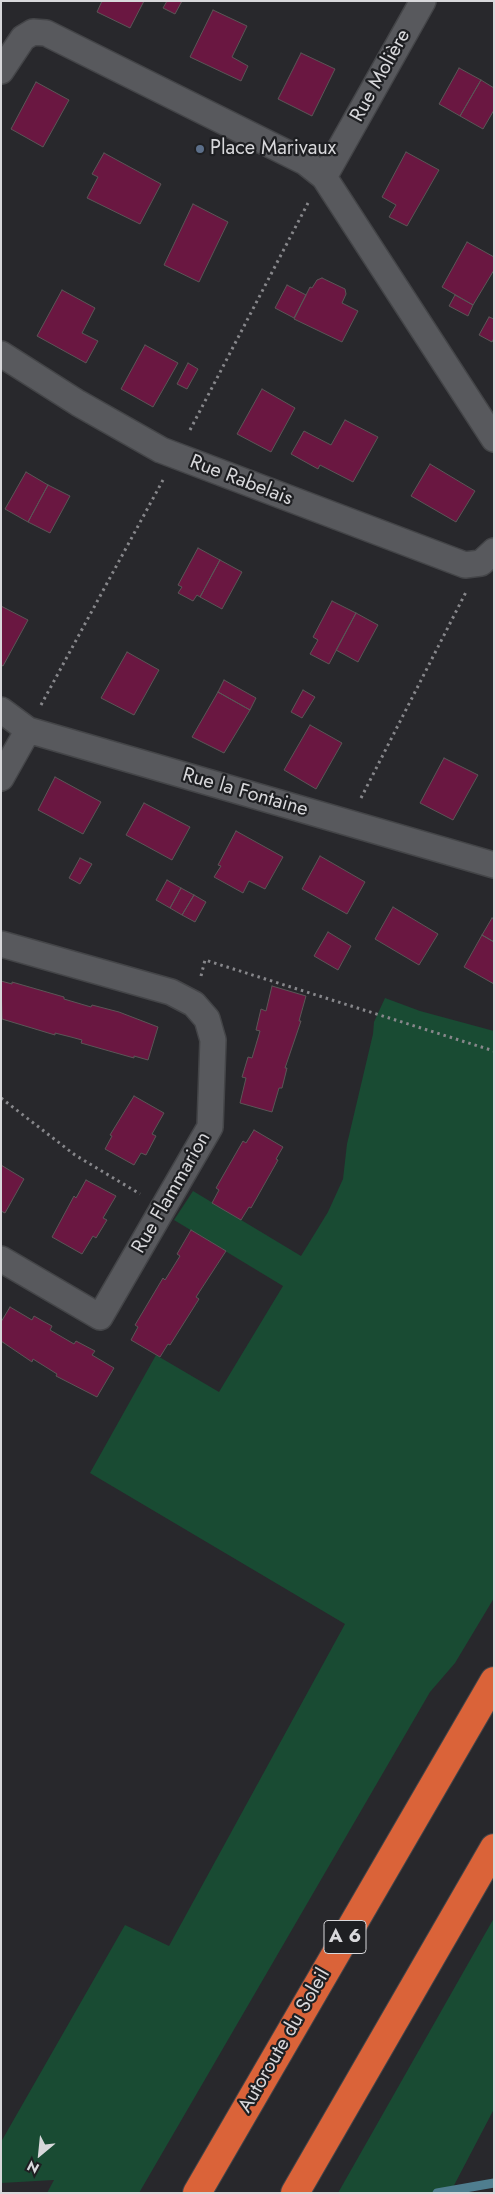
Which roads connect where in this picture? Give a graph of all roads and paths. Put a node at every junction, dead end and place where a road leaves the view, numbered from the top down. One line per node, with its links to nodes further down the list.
1 (423, 1): 3 (street, Rue Molière)
2 (1, 71): 3 (street)
3 (324, 178): 5 (street); 6 (path)
4 (1, 354): 6 (street, Rue Rabelais)
5 (494, 439)
6 (176, 456): 7 (street, Rue Rabelais); 9 (path)
7 (487, 557): 11 (path)
8 (1, 710): 9 (street, Rue la Fontaine)
9 (28, 730): 10 (street); 11 (street, Rue la Fontaine)
10 (1, 778)
11 (348, 823): 12 (street, Rue la Fontaine)
12 (494, 865)
13 (1, 944): 14 (street, Rue Flammarion)
14 (194, 1004): 15 (path); 17 (street, Rue Flammarion)
15 (494, 1051)
16 (1, 1098): 17 (path)
17 (164, 1207): 18 (street, Rue Flammarion)
18 (1, 1259)
19 (494, 1681): 21 (highway, Autoroute du Soleil / A 6)
20 (494, 1848): 22 (highway)
21 (196, 2193)
22 (295, 2193)

